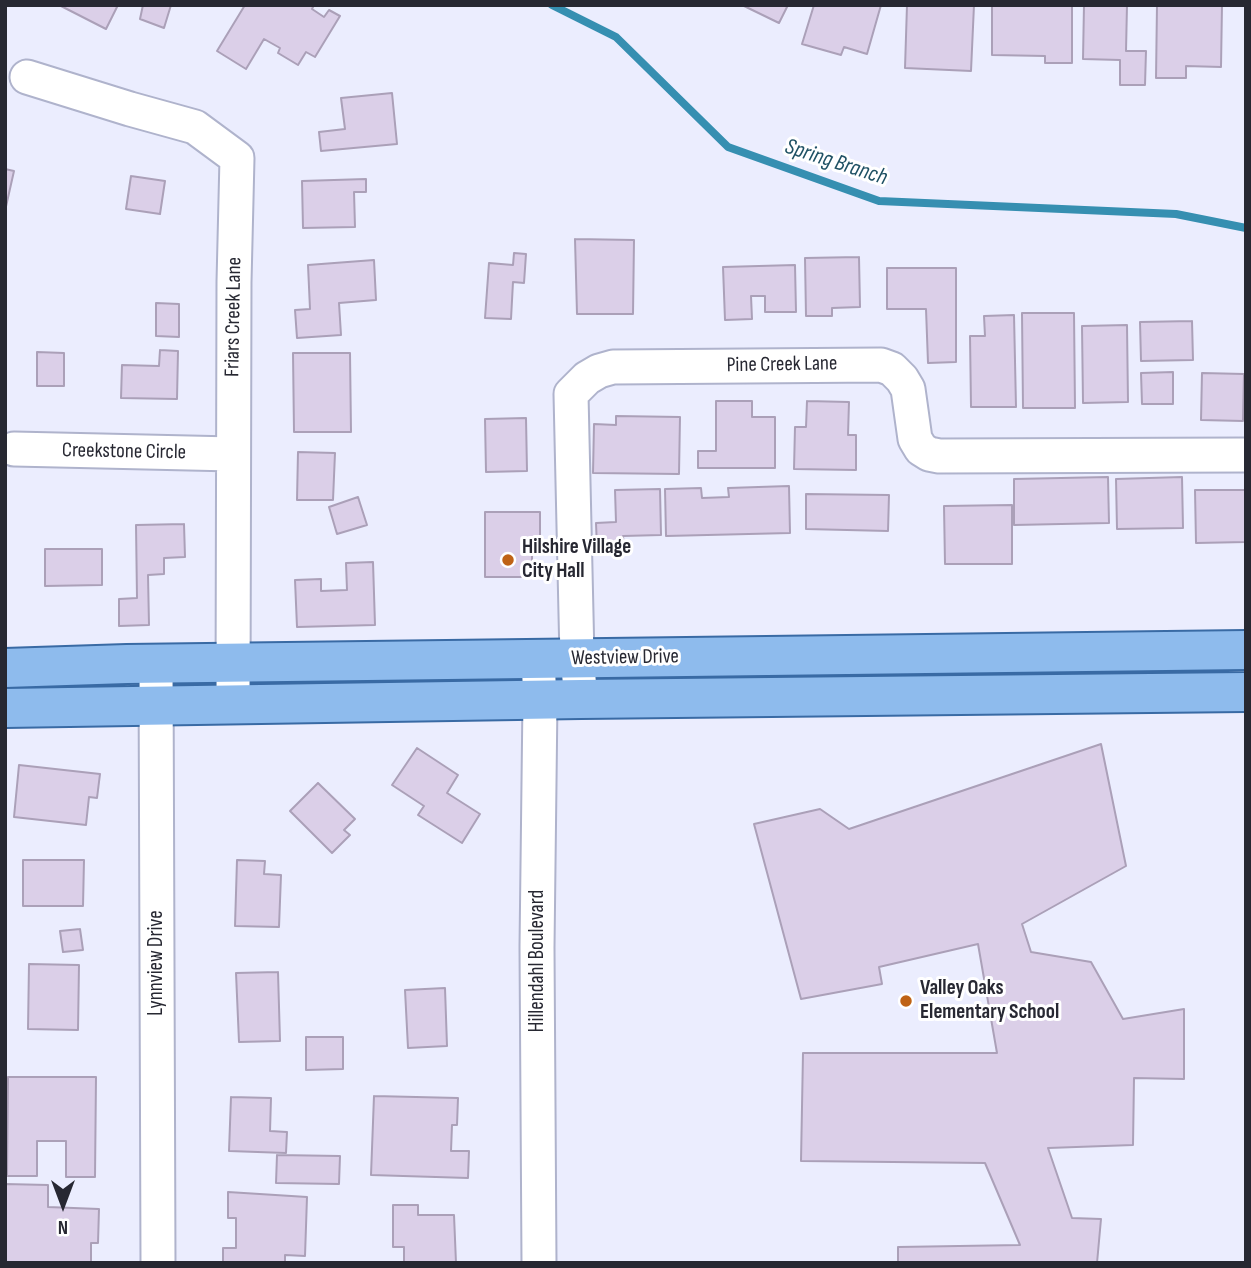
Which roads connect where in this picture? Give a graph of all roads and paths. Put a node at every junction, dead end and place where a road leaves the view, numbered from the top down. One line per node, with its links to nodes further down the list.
1 (27, 77): 3 (street, Friars Creek Lane)
2 (14, 449): 3 (street, Creekstone Circle)
3 (233, 454): 10 (street, Friars Creek Lane)
4 (1246, 455): 7 (street, Pine Creek Lane)
5 (1246, 650): 6 (main road, Westview Drive)
6 (1045, 652): 7 (main road, Westview Drive); 13 (main road)
7 (577, 658): 8 (main road, Westview Drive); 14 (street, Pine Creek Lane)
8 (538, 660): 10 (main road, Westview Drive); 15 (street, Hillendahl Boulevard)
9 (156, 664): 10 (main road, Westview Drive); 11 (main road, Westview Drive); 17 (street, Lynnview Drive)
10 (233, 664): 16 (street, Friars Creek Lane)
11 (5, 668)
12 (1246, 692): 13 (main road, Westview Drive)
13 (1045, 695): 14 (main road, Westview Drive)
14 (581, 699): 15 (main road, Westview Drive)
15 (540, 700): 16 (main road, Westview Drive); 20 (street, Hillendahl Boulevard)
16 (233, 704): 17 (main road, Westview Drive)
17 (158, 706): 18 (main road, Westview Drive); 19 (street, Lynnview Drive)
18 (5, 708)
19 (158, 1263)
20 (539, 1263)

